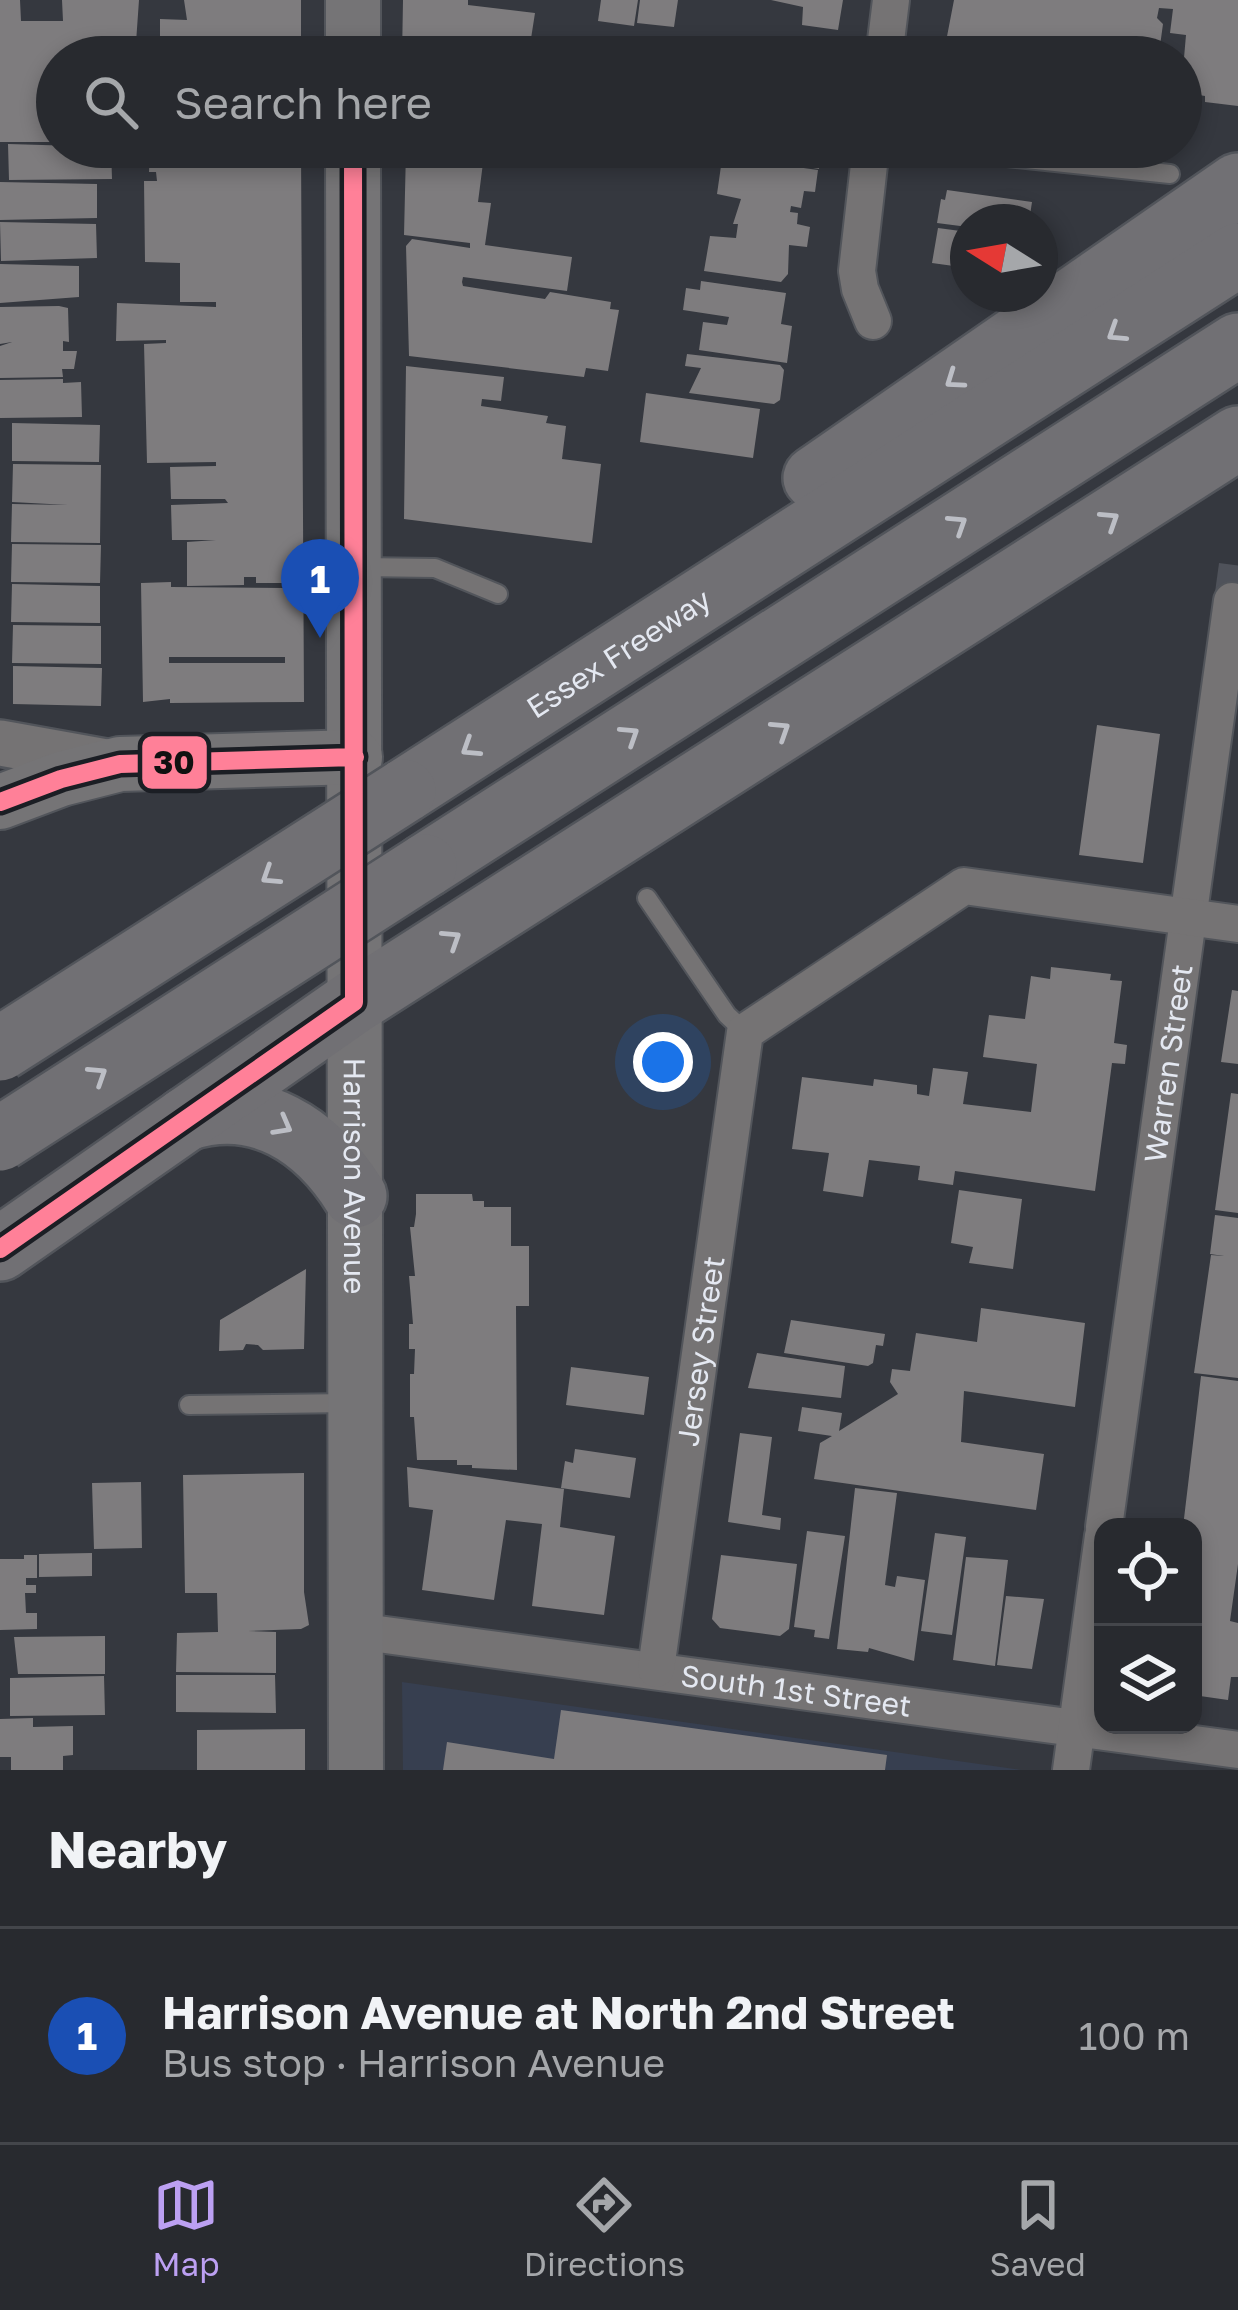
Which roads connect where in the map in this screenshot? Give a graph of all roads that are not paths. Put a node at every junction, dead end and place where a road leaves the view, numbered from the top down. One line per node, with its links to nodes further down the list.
1 (353, 0): 3 (main road)
2 (891, 0): 4 (street)
3 (353, 36)
4 (887, 36)
5 (353, 168): 13 (main road, Harrison Avenue)
6 (869, 168): 10 (street)
7 (1100, 168): 8 (lane)
8 (1210, 185): 16 (highway, one-way to 16)
9 (1226, 262): 16 (highway, Essex Freeway, one-way to 16)
10 (873, 321)
11 (1219, 357): 28 (highway, one-way to 11, bridge)
12 (1213, 454): 24 (highway, one-way to 12)
13 (354, 567): 14 (lane); 19 (main road, Harrison Avenue)
14 (498, 594)
15 (1232, 601): 22 (street, Warren Street)
16 (579, 676): 19 (highway, Essex Freeway, one-way to 19)
17 (0, 743): 18 (street)
18 (120, 764): 19 (main road); 20 (main road)
19 (379, 774): 24 (main road, Harrison Avenue); 26 (highway, Essex Freeway, one-way to 26, bridge)
20 (0, 802)
21 (647, 898): 25 (lane)
22 (1188, 918): 23 (street); 25 (street); 33 (street, Warren Street)
23 (1238, 925)
24 (354, 1002): 27 (highway); 29 (main road, Harrison Avenue)
25 (745, 1032): 36 (street, Jersey Street)
26 (0, 1049)
27 (187, 1119): 29 (highway, one-way to 29); 30 (highway)
28 (0, 1138)
29 (355, 1196): 31 (main road, Harrison Avenue)
30 (0, 1249)
31 (356, 1403): 32 (lane); 35 (main road, Harrison Avenue)
32 (189, 1405)
33 (1105, 1518)
34 (1094, 1602): 37 (street)
35 (356, 1631): 36 (street, South 1st Street); 39 (main road, Harrison Avenue)
36 (656, 1670): 37 (street, South 1st Street)
37 (1077, 1726): 38 (street, South 1st Street); 40 (street)
38 (1238, 1750)
39 (356, 1770)
40 (1071, 1770)

